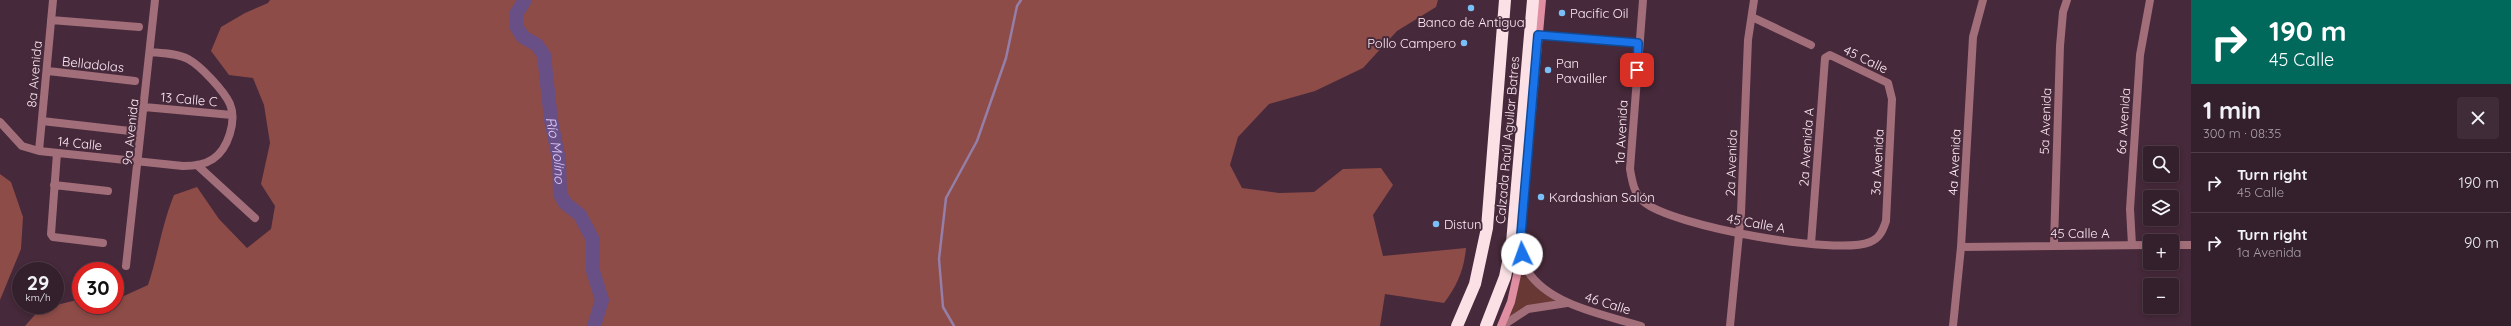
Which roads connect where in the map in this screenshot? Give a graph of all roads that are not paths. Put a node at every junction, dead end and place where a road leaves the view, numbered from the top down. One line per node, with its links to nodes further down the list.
1 (53, 0): 12 (street, 8a Avenida)
2 (155, 0): 17 (street, 9a Avenida)
3 (1505, 0): 48 (highway, Calzada Raúl Aguilar Batres)
4 (1533, 0): 49 (highway, Calzada Raúl Aguilar Batres)
5 (1542, 0): 14 (street)
6 (1643, 0): 15 (street, 1a Avenida)
7 (1754, 0): 11 (street, 2a Avenida)
8 (2067, 0): 39 (street, 5a Avenida)
9 (2150, 0): 41 (street, 6a Avenida)
10 (1981, 1): 45 (street, 4a Avenida)
11 (1752, 17): 16 (street); 35 (street, 2a Avenida)
12 (51, 20): 13 (street); 19 (street, 8a Avenida)
13 (139, 27)
14 (1538, 35): 15 (street); 44 (street)
15 (1638, 43): 33 (street, 1a Avenida)
16 (1811, 44)
17 (150, 52): 22 (street, 9a Avenida); 23 (street)
18 (1830, 55): 21 (street, 45 Calle); 38 (street, 2a Avenida A)
19 (48, 71): 20 (street, Belladolas); 25 (street, 8a Avenida)
20 (135, 81)
21 (1891, 87): 36 (street, 3a Avenida)
22 (144, 107): 23 (street, 13 Calle C); 29 (street, 9a Avenida)
23 (232, 115): 30 (street, 14 Calle)
24 (0, 122): 27 (street, 14 Calle)
25 (42, 122): 26 (street); 27 (street, 8a Avenida)
26 (130, 131)
27 (39, 151): 28 (street, 14 Calle)
28 (57, 153): 29 (street, 14 Calle); 31 (street)
29 (139, 162): 30 (street, 14 Calle); 46 (street, 9a Avenida)
30 (197, 165): 34 (street)
31 (54, 185): 32 (street); 37 (street)
32 (108, 191)
33 (1636, 193): 35 (street, 45 Calle A)
34 (256, 218)
35 (1737, 234): 38 (street, 45 Calle A); 52 (street, 2a Avenida)
36 (1878, 237): 38 (street, 45 Calle A)
37 (103, 242)
38 (1811, 244)
39 (2054, 244): 41 (street, 45 Calle A); 45 (street, 45 Calle A)
40 (2143, 244): 41 (street, 45 Calle A)
41 (2132, 245)
42 (2179, 245): 43 (street)
43 (2191, 245)
44 (1520, 246): 47 (street, 46 Calle); 50 (street)
45 (1961, 247): 53 (street, 4a Avenida)
46 (126, 266)
47 (1566, 303): 50 (street, 46 Calle); 51 (street, 46 Calle)
48 (1456, 326)
49 (1486, 326)
50 (1502, 326)
51 (1642, 326)
52 (1730, 326)
53 (1953, 326)

